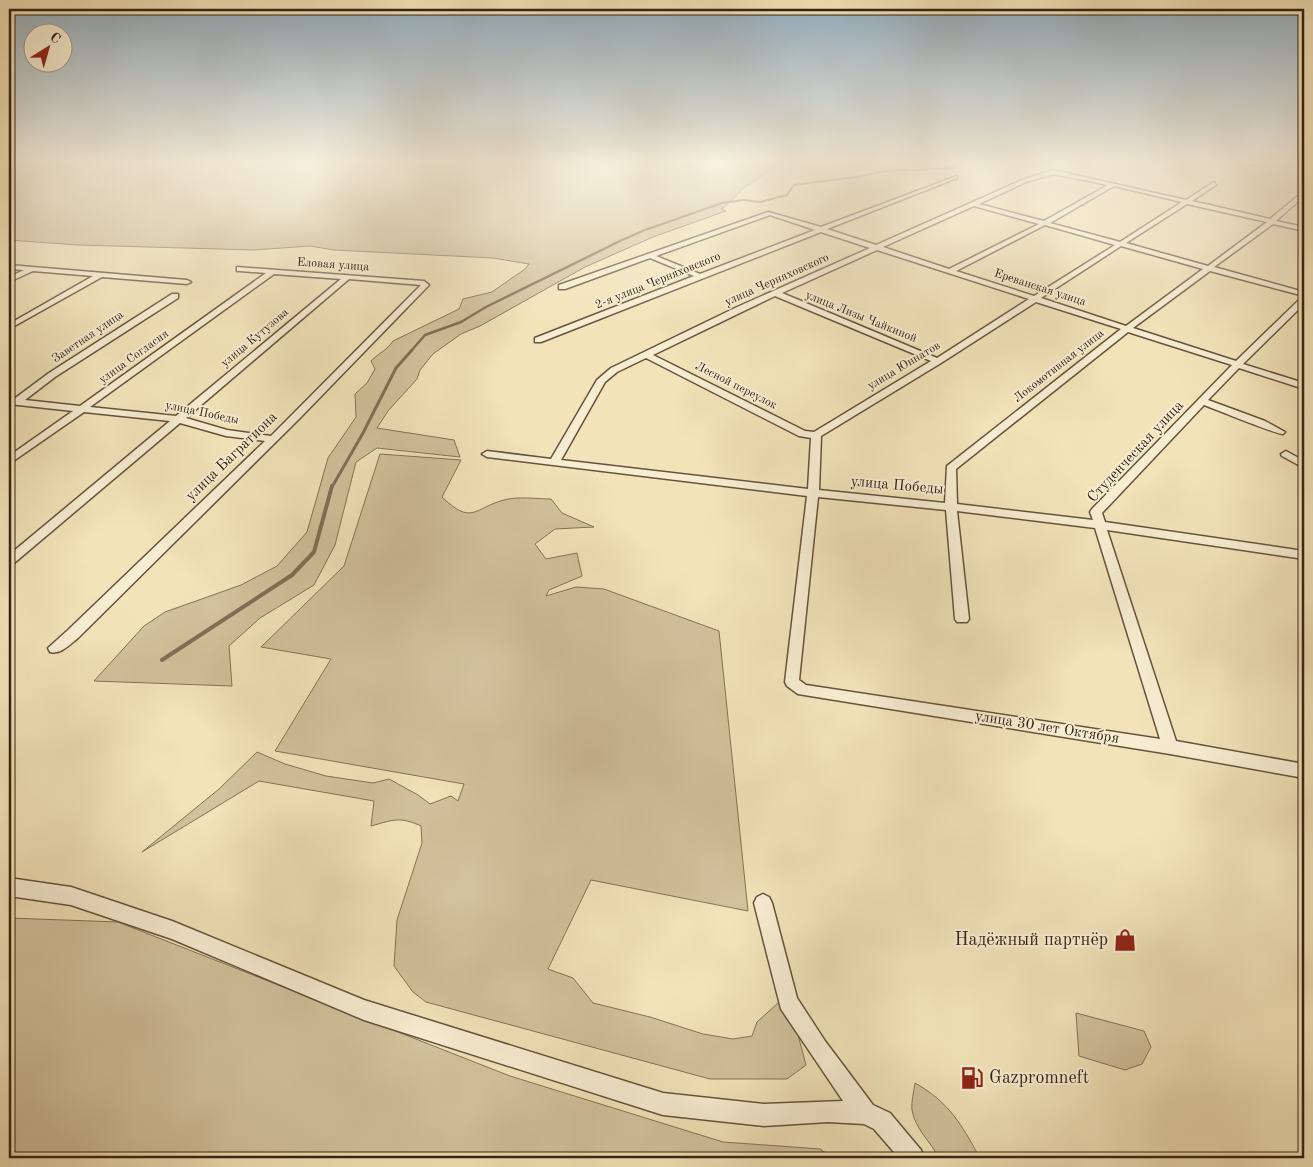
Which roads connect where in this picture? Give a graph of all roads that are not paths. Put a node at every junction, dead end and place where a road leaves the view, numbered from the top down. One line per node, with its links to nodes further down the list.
1 (766, 214): 16 (street, Ереванская улица)
2 (774, 214): 12 (street, Ереванская улица)
3 (856, 214): 12 (street, 2-я улица Черняховского)
4 (951, 214): 15 (street, улица Черняховского)
5 (1010, 214): 11 (street)
6 (1060, 214): 11 (street)
7 (1166, 214): 14 (street, улица Юннатов)
8 (1239, 214): 10 (street)
9 (1279, 214): 10 (street, Локомотивная улица)
10 (1271, 222): 13 (street); 18 (street, Локомотивная улица)
11 (1043, 224): 14 (street); 21 (street)
12 (819, 229): 15 (street, Ереванская улица); 24 (street, 2-я улица Черняховского)
13 (1304, 229)
14 (1120, 244): 18 (street); 33 (street, улица Юннатов)
15 (877, 248): 21 (street, Ереванская улица); 30 (street, улица Черняховского)
16 (651, 256): 24 (street); 29 (street)
17 (9, 267): 19 (street)
18 (1207, 268): 31 (street); 36 (street, Локомотивная улица)
19 (32, 269): 23 (street); 26 (street)
20 (240, 269): 22 (street, Еловая улица)
21 (950, 271): 33 (street, Ереванская улица)
22 (272, 272): 25 (street, Еловая улица); 44 (street, улица Согласия)
23 (100, 275): 27 (street); 35 (street)
24 (699, 276): 37 (street, 2-я улица Черняховского)
25 (348, 277): 28 (street, Еловая улица); 45 (street, улица Кутузова)
26 (9, 280)
27 (187, 282)
28 (424, 283): 48 (street, улица Багратиона)
29 (562, 287)
30 (775, 294): 38 (street, улица Черняховского); 39 (street, улица Лизы Чайкиной)
31 (1304, 294)
32 (175, 296): 42 (street, Заветная улица)
33 (1033, 298): 36 (street, Ереванская улица); 39 (street, улица Юннатов)
34 (1304, 300): 40 (street, Студенческая улица)
35 (9, 327)
36 (1128, 328): 40 (street, Ереванская улица); 55 (street, Локомотивная улица)
37 (538, 340)
38 (645, 354): 47 (street, Лесной переулок); 52 (street, улица Черняховского)
39 (938, 361): 47 (street, улица Юннатов)
40 (1238, 364): 41 (street, Ереванская улица); 43 (street, Студенческая улица)
41 (1304, 386)
42 (13, 401): 44 (street, улица Победы)
43 (1204, 402): 46 (street); 56 (street, Студенческая улица)
44 (84, 409): 45 (street, улица Победы); 51 (street, улица Согласия)
45 (178, 419): 48 (street, улица Победы); 58 (street, улица Кутузова)
46 (1280, 432)
47 (816, 435): 54 (street)
48 (271, 439): 60 (street, улица Багратиона)
49 (487, 454): 52 (street, улица Победы)
50 (1286, 454): 53 (street)
51 (9, 461)
52 (554, 463): 54 (street, улица Победы)
53 (1304, 466)
54 (813, 493): 55 (street, улица Победы); 61 (street, улица 30 лет Октября)
55 (951, 507): 56 (street, улица Победы); 59 (street, Локомотивная улица)
56 (1100, 525): 57 (street, улица Победы); 61 (street, Студенческая улица)
57 (1304, 555)
58 (9, 561)
59 (962, 619)
60 (55, 648)
61 (1170, 747): 62 (street, улица 30 лет Октября)
62 (1304, 771)
63 (9, 887): 65 (street)
64 (763, 903): 65 (street)
65 (865, 1113): 66 (street)
66 (913, 1158)

